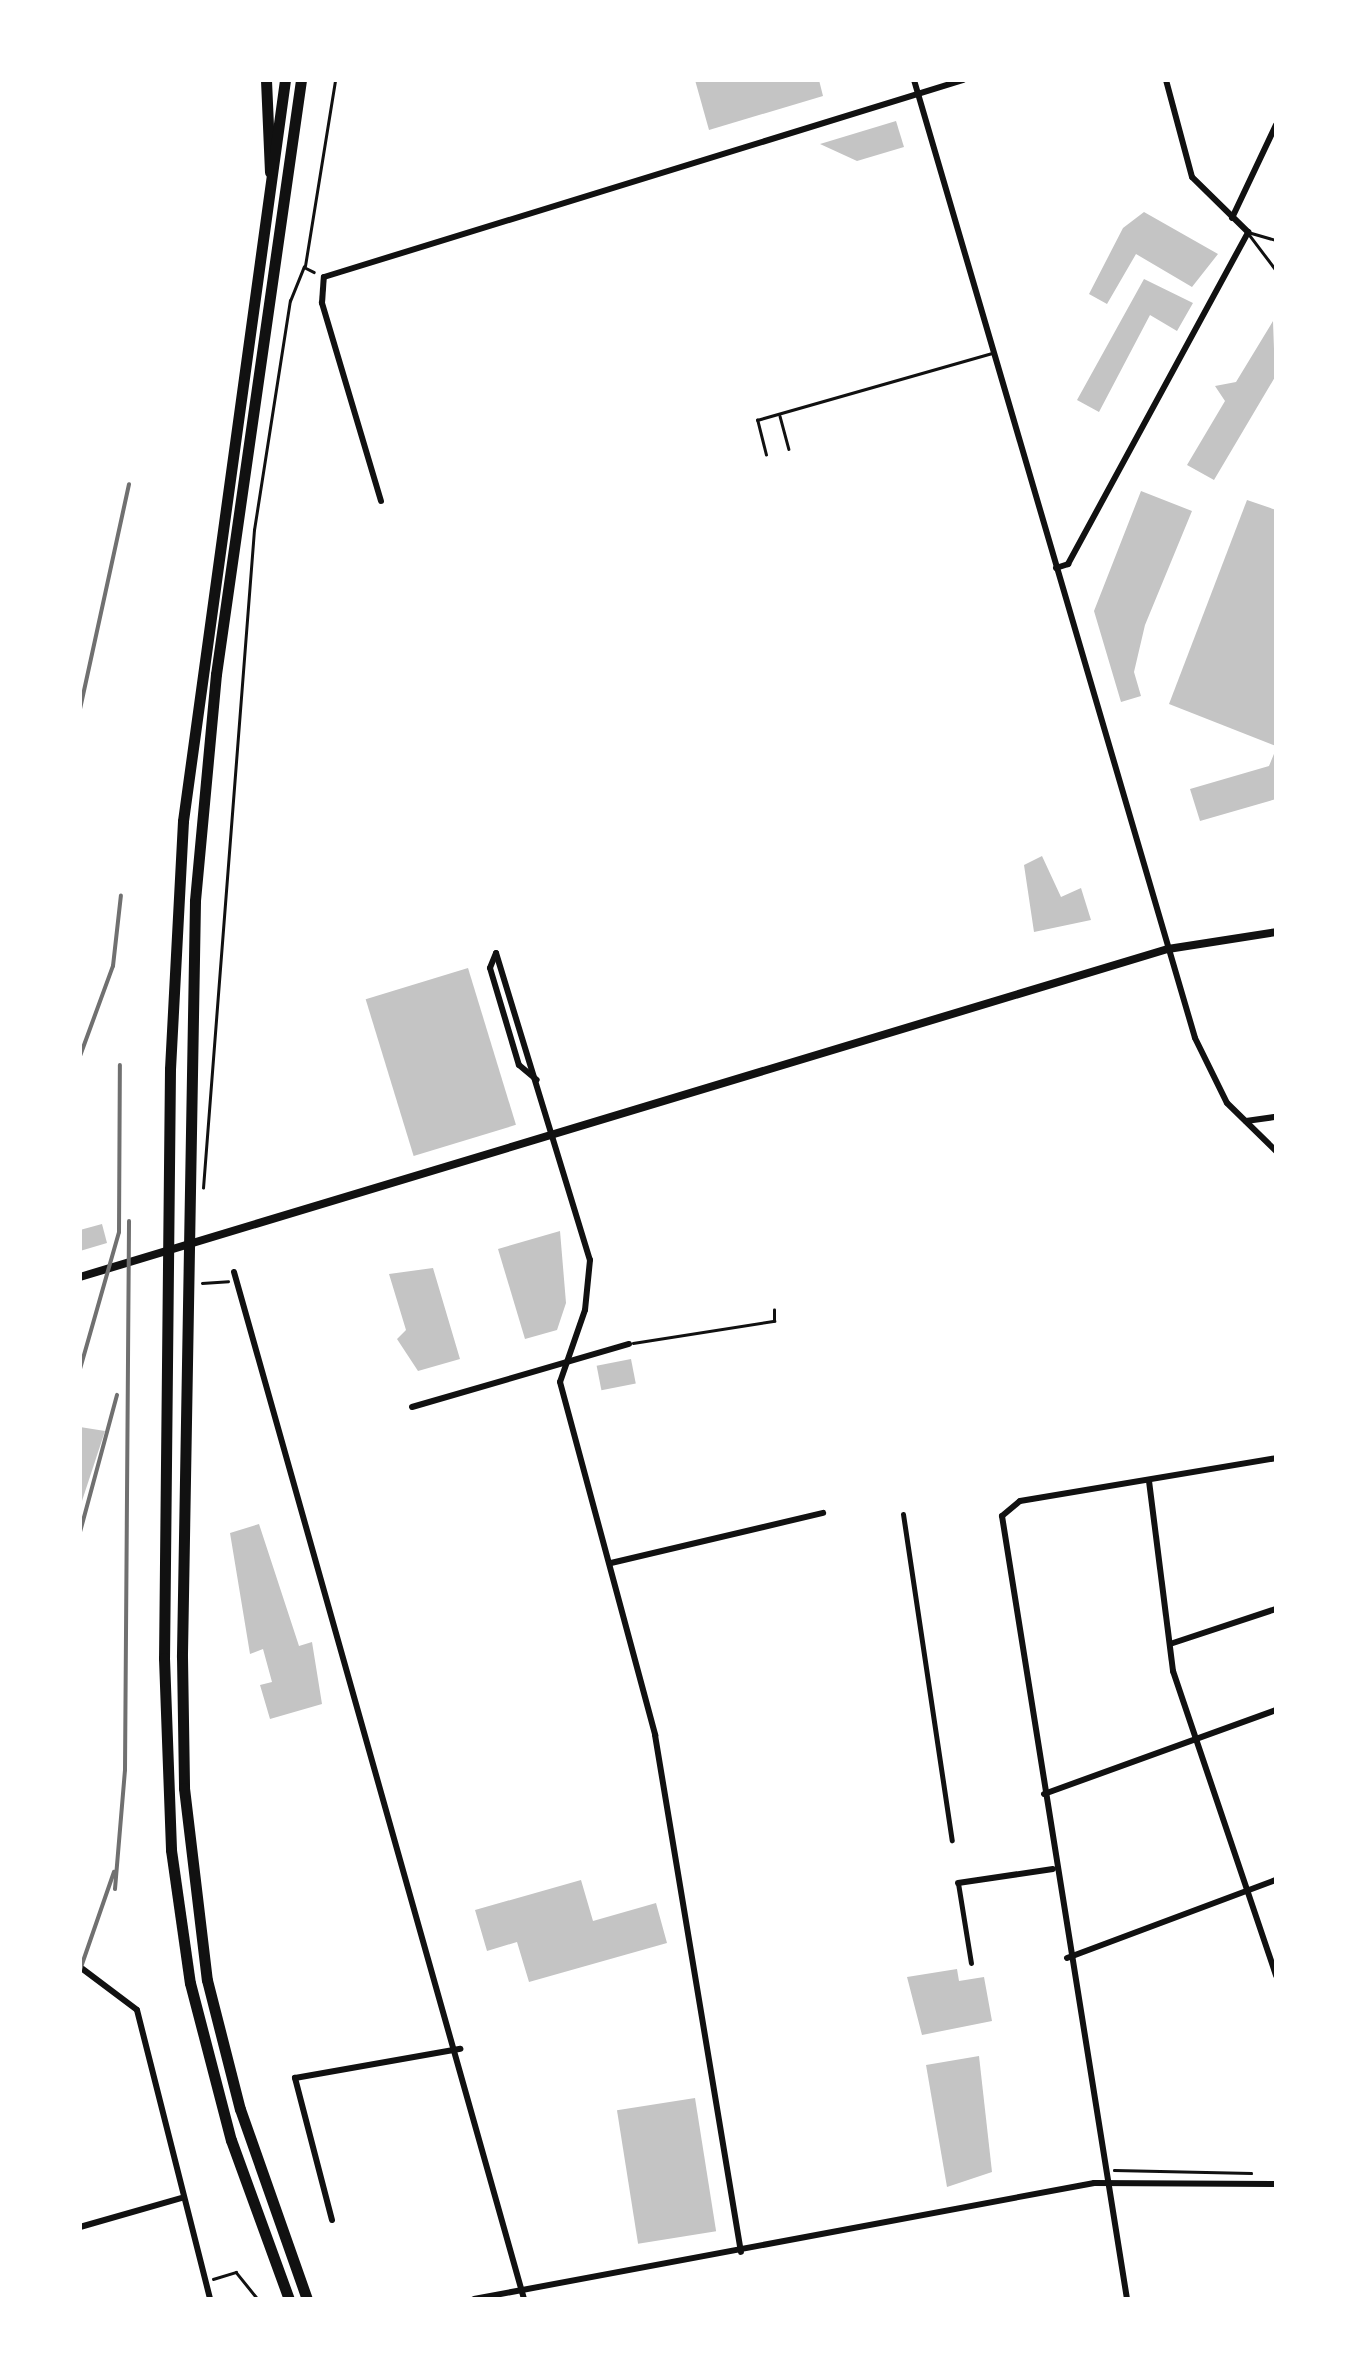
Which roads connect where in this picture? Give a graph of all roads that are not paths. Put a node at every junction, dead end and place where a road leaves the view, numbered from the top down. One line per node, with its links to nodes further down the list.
1 (266, 80): 9 (highway)
2 (285, 80): 9 (highway)
3 (301, 80): 60 (highway)
4 (914, 80): 7 (street)
5 (963, 80): 7 (street)
6 (1166, 80): 10 (street)
7 (918, 91): 14 (street); 18 (street)
8 (1276, 125): 10 (street)
9 (272, 186): 62 (highway)
10 (1232, 218): 11 (street)
11 (1248, 232): 12 (lane); 13 (lane); 19 (street)
12 (1276, 240)
13 (1276, 270)
14 (993, 352): 15 (lane); 19 (street)
15 (779, 414): 16 (lane); 17 (lane)
16 (789, 448)
17 (766, 455)
18 (381, 501)
19 (1056, 568): 21 (street)
20 (1276, 932): 21 (street)
21 (1168, 949): 24 (street); 25 (street)
22 (538, 1081): 22 (street); 25 (street)
23 (1276, 1117): 24 (street)
24 (1246, 1121): 26 (street)
25 (555, 1134): 28 (street); 31 (street)
26 (1276, 1152)
27 (235, 1275): 52 (street)
28 (80, 1277)
29 (774, 1310): 30 (lane)
30 (629, 1344): 31 (street)
31 (568, 1362): 32 (street); 37 (street)
32 (412, 1407)
33 (1276, 1458): 34 (street)
34 (1149, 1481): 39 (street); 42 (street)
35 (823, 1512): 37 (street)
36 (903, 1514): 43 (street)
37 (611, 1564): 58 (street)
38 (1276, 1609): 39 (street)
39 (1173, 1642): 41 (street)
40 (1276, 1710): 41 (street)
41 (1196, 1742): 42 (street); 47 (street)
42 (1044, 1794): 44 (street)
43 (952, 1840)
44 (1054, 1869): 46 (street); 48 (street)
45 (1276, 1880): 47 (street)
46 (958, 1884): 49 (street)
47 (1245, 1890): 48 (street); 51 (street)
48 (1067, 1958): 53 (street)
49 (972, 1963)
50 (80, 1967): 55 (street)
51 (1276, 1976)
52 (460, 2049): 56 (street); 59 (street)
53 (1108, 2182): 54 (street); 58 (street); 64 (street)
54 (1276, 2184)
55 (181, 2198): 57 (street); 61 (street)
56 (332, 2220)
57 (80, 2228)
58 (741, 2252): 59 (street)
59 (523, 2296): 63 (street)
60 (306, 2297)
61 (210, 2299)
62 (289, 2299)
63 (474, 2299)
64 (1127, 2299)

